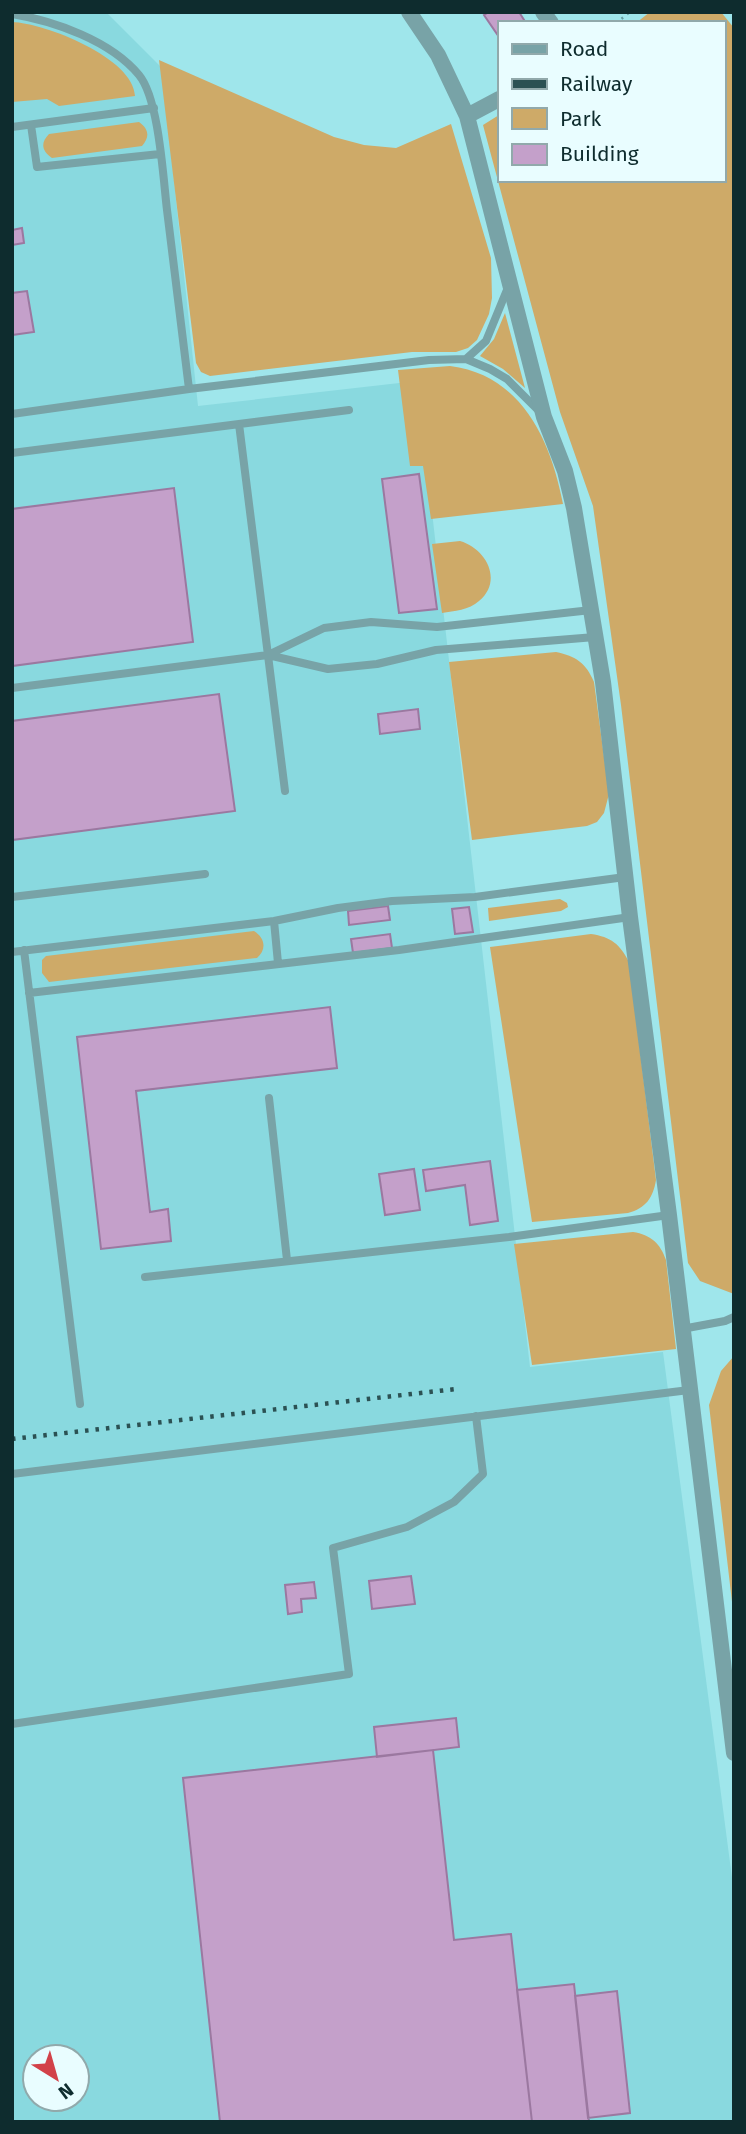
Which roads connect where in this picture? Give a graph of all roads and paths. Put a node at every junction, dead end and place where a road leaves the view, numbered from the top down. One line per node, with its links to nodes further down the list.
1 (409, 12): 5 (street)
2 (12, 14): 4 (lane)
3 (498, 100): 5 (street)
4 (154, 108): 6 (lane); 8 (lane)
5 (467, 116): 9 (street)
6 (31, 125): 7 (lane); 8 (lane)
7 (12, 127)
8 (160, 154): 11 (lane)
9 (510, 282): 10 (lane); 14 (street)
10 (466, 359): 11 (lane); 14 (lane)
11 (189, 389): 13 (lane)
12 (349, 410): 15 (lane)
13 (12, 414)
14 (544, 417): 17 (street)
15 (239, 424): 16 (lane); 19 (lane)
16 (12, 453)
17 (591, 610): 18 (street); 19 (lane)
18 (595, 637): 19 (lane); 23 (street)
19 (268, 655): 20 (lane); 21 (lane)
20 (12, 688)
21 (285, 791)
22 (205, 874): 24 (lane)
23 (625, 877): 25 (street); 26 (lane)
24 (12, 897)
25 (630, 917): 29 (lane); 32 (street)
26 (274, 921): 27 (lane); 29 (lane)
27 (24, 950): 28 (lane); 30 (lane)
28 (12, 952)
29 (278, 963): 30 (lane)
30 (29, 993): 38 (lane)
31 (269, 1098): 33 (lane)
32 (669, 1215): 33 (lane); 36 (street)
33 (287, 1260): 34 (lane)
34 (145, 1277)
35 (734, 1317): 36 (lane)
36 (682, 1329): 37 (street)
37 (689, 1390): 39 (lane); 42 (street)
38 (80, 1404)
39 (476, 1416): 40 (lane); 41 (lane)
40 (12, 1474)
41 (12, 1724)
42 (734, 1753)

